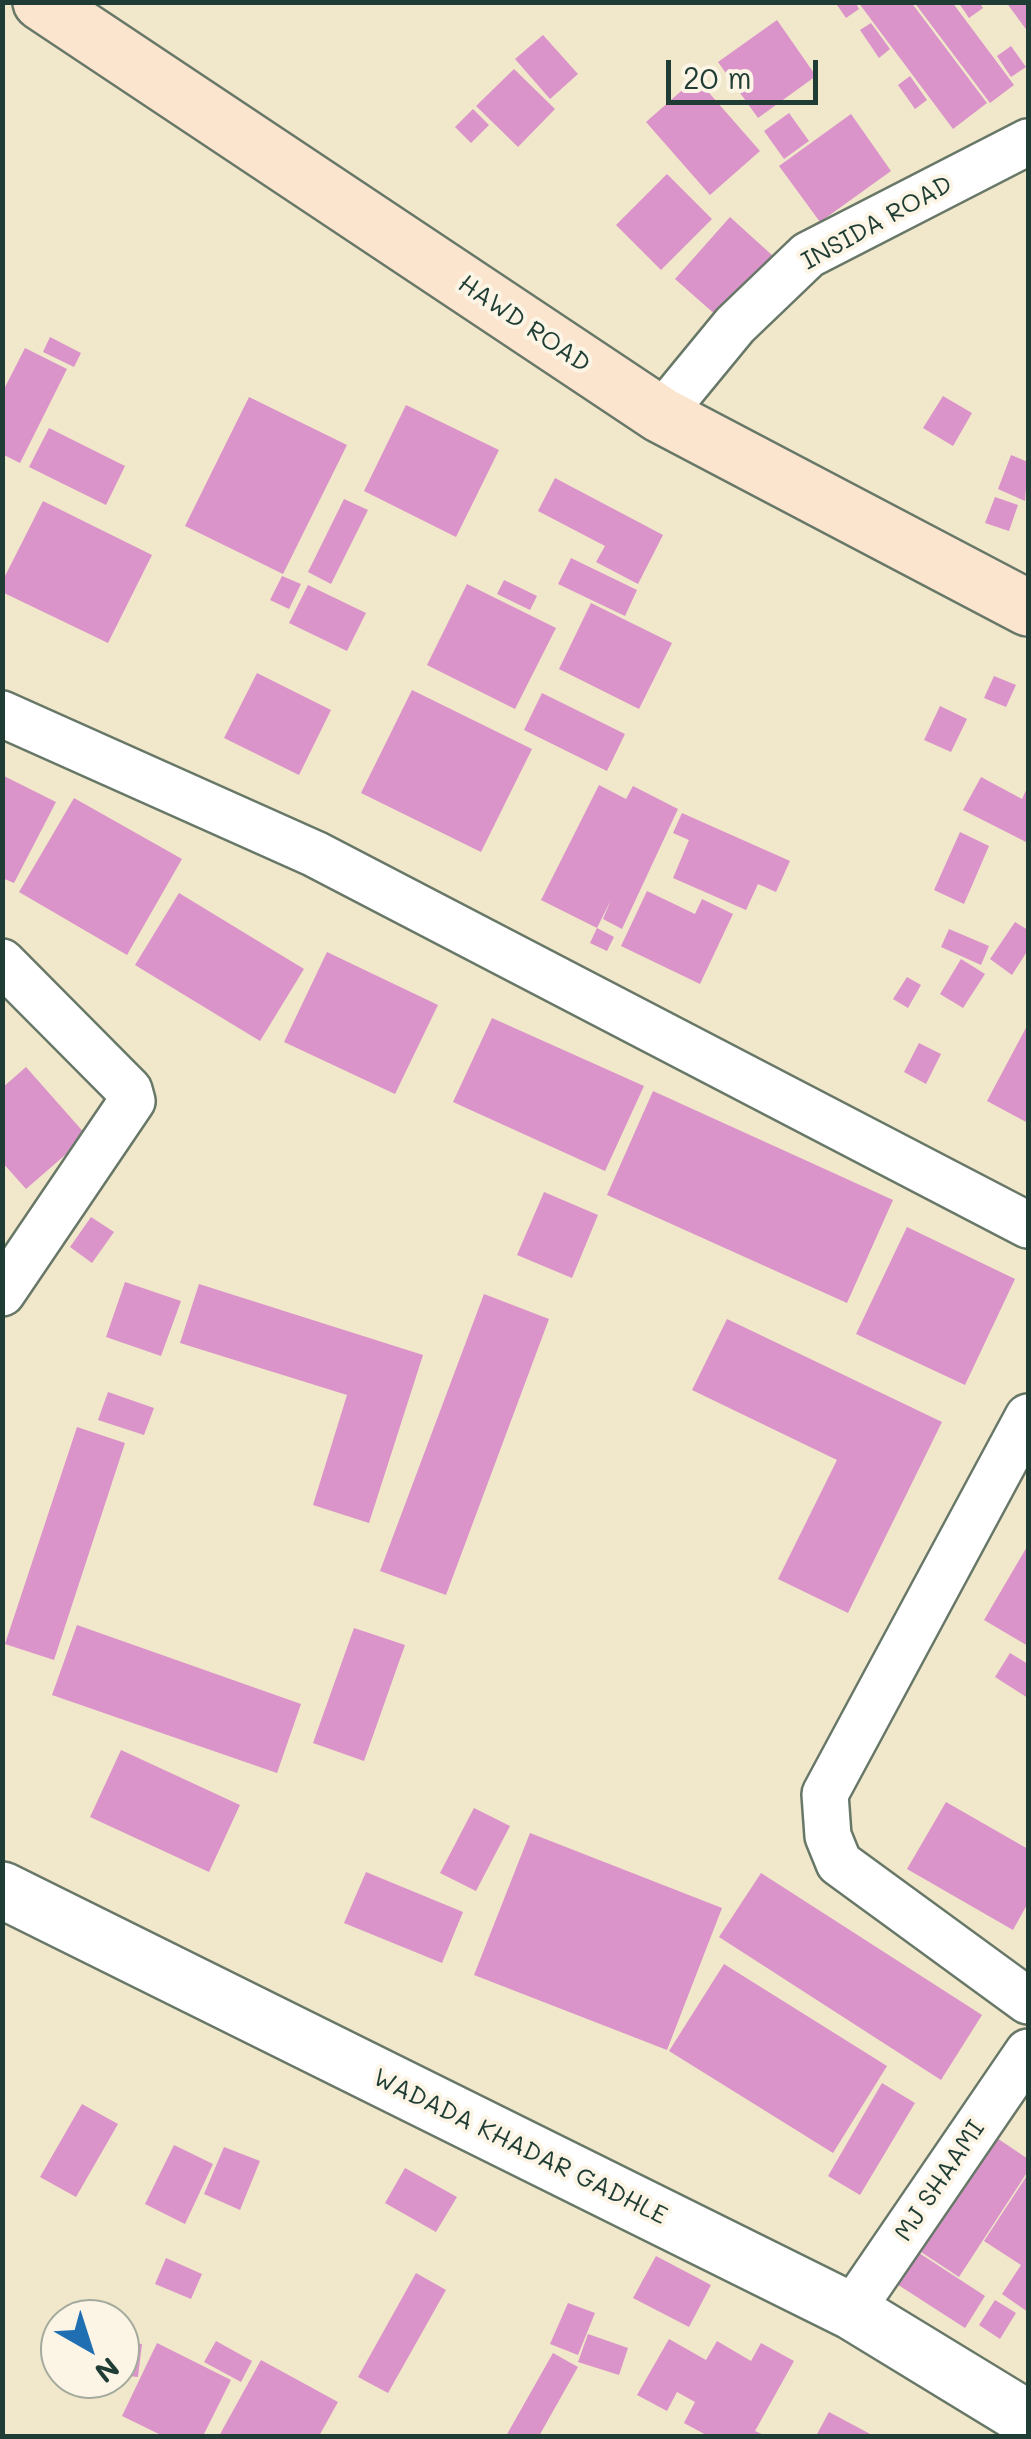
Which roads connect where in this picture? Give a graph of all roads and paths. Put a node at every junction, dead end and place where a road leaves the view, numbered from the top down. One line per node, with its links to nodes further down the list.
1 (40, 2): 3 (main road, HAWD ROAD)
2 (1028, 142): 3 (street, INSIDA ROAD)
3 (661, 415): 4 (main road, HAWD ROAD)
4 (1028, 608)
5 (2, 714): 7 (street)
6 (2, 962): 8 (street)
7 (1028, 1225)
8 (2, 1292)
9 (1028, 1417): 11 (street)
10 (2, 1890): 13 (street, WADADA KHADAR GADHLE)
11 (1028, 2000)
12 (1028, 2052): 13 (street, MJ SHAAMI)
13 (851, 2310): 14 (street, WADADA KHADAR GADHLE)
14 (1028, 2419)

